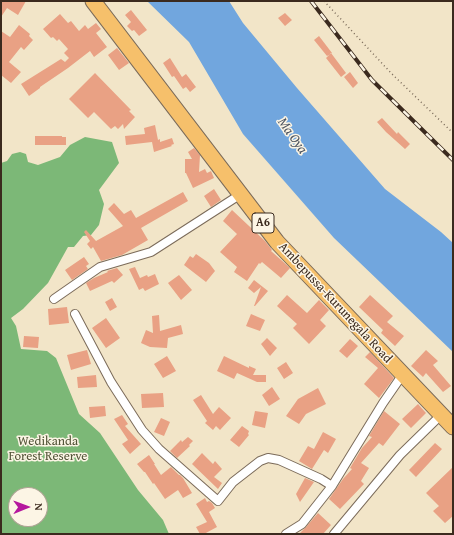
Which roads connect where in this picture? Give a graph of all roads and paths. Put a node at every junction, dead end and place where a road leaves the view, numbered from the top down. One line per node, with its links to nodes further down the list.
1 (93, 1): 4 (highway, Ambepussa-Kurunegala Road / A6)
2 (324, 1): 3 (path)
3 (453, 133)
4 (241, 194): 5 (street); 7 (highway, Ambepussa-Kurunegala Road / A6)
5 (54, 299)
6 (75, 314): 10 (street)
7 (403, 374): 8 (highway, Ambepussa-Kurunegala Road / A6); 10 (street)
8 (441, 415): 9 (highway, Ambepussa-Kurunegala Road / A6); 12 (street)
9 (453, 427)
10 (332, 486): 11 (street)
11 (286, 534)
12 (334, 534)

